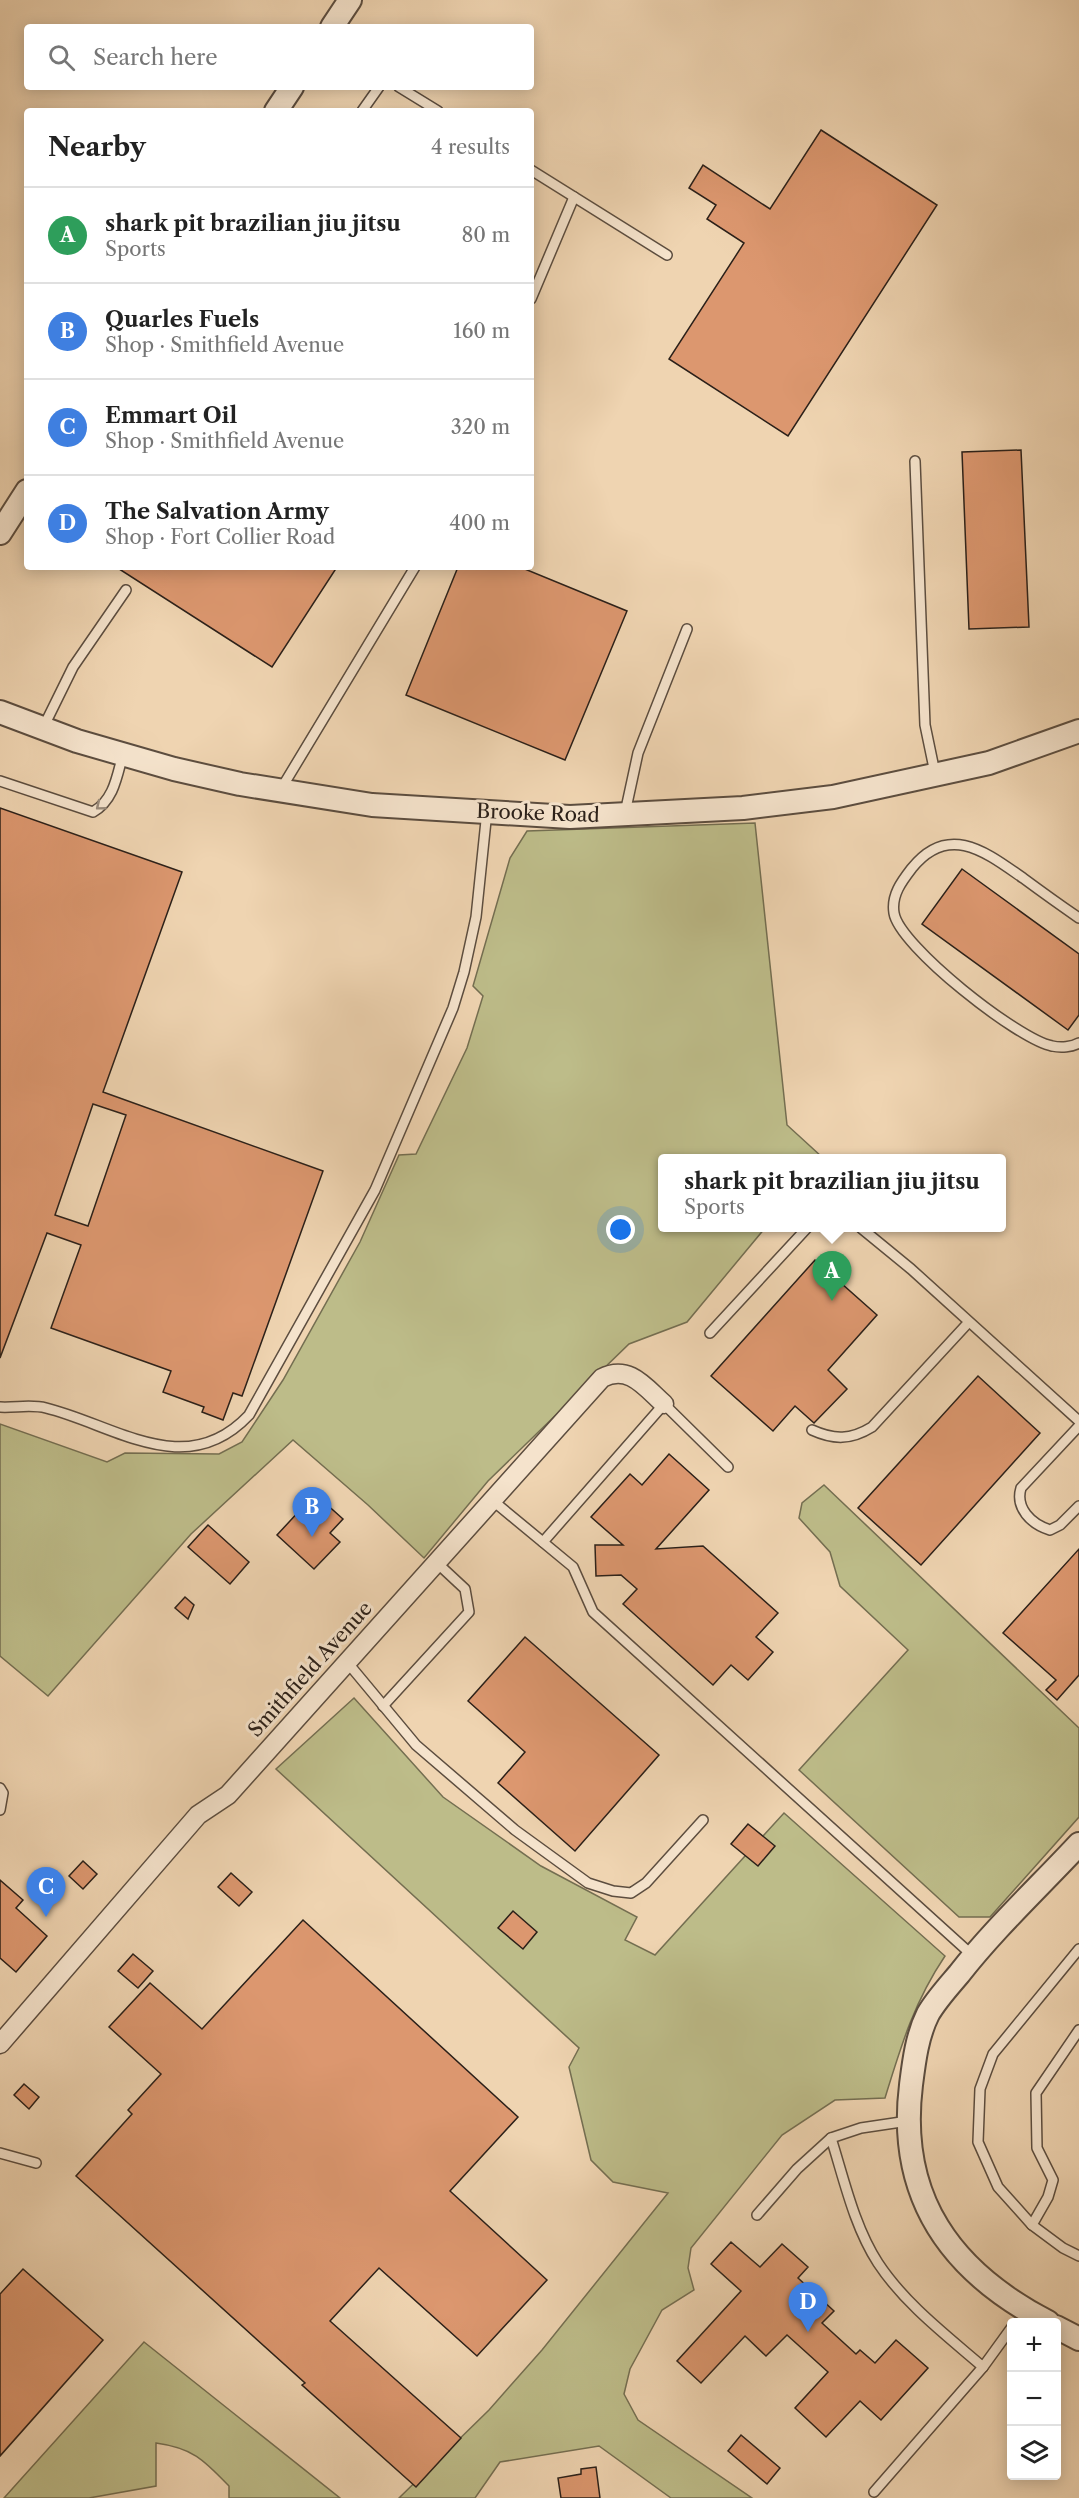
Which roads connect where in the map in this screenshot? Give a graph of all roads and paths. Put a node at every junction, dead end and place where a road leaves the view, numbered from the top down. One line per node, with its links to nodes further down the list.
1 (350, 0): 2 (street)
2 (334, 24)
3 (290, 90): 6 (street)
4 (377, 90): 7 (lane)
5 (404, 90): 8 (lane)
6 (278, 108)
7 (364, 108)
8 (433, 108)
9 (534, 172): 10 (lane)
10 (574, 197): 11 (lane); 12 (lane)
11 (667, 255)
12 (534, 292)
13 (915, 460): 23 (lane)
14 (24, 496): 15 (street)
15 (0, 533)
16 (413, 570): 25 (lane)
17 (126, 590): 20 (lane)
18 (687, 629): 27 (lane)
19 (0, 712): 20 (street, Brooke Road)
20 (43, 728): 22 (street, Brooke Road)
21 (1079, 731): 23 (street, Brooke Road)
22 (123, 754): 24 (lane, one-way to 24); 25 (street, Brooke Road)
23 (936, 776): 27 (street, Brooke Road)
24 (0, 781)
25 (281, 789): 26 (street, Brooke Road)
26 (487, 811): 27 (street, Brooke Road); 35 (lane)
27 (624, 815)
28 (1079, 918): 29 (lane)
29 (1079, 1043)
30 (802, 1232): 33 (lane)
31 (867, 1232): 32 (lane)
32 (968, 1323): 36 (lane); 37 (lane)
33 (710, 1333)
34 (664, 1404): 38 (lane); 39 (street, Smithfield Avenue); 41 (lane)
35 (0, 1407)
36 (1079, 1424): 40 (lane)
37 (812, 1430)
38 (728, 1467)
39 (492, 1500): 41 (lane); 42 (street, Smithfield Avenue)
40 (1079, 1506)
41 (543, 1542): 50 (lane)
42 (436, 1562): 43 (street, Smithfield Avenue); 44 (lane)
43 (346, 1662): 44 (lane); 52 (street, Smithfield Avenue)
44 (383, 1706): 47 (lane)
45 (0, 1788): 46 (lane)
46 (0, 1810)
47 (703, 1820)
48 (1079, 1844): 50 (street)
49 (1079, 1949): 58 (lane)
50 (973, 1956): 53 (street)
51 (1079, 2031): 58 (lane)
52 (0, 2044)
53 (908, 2121): 54 (lane); 60 (street)
54 (831, 2138): 57 (lane); 64 (lane)
55 (0, 2153): 56 (lane)
56 (36, 2163)
57 (757, 2215)
58 (1032, 2225): 59 (lane)
59 (1079, 2256)
60 (1015, 2318)
61 (1061, 2330): 63 (street)
62 (1007, 2334): 64 (lane)
63 (1079, 2339)
64 (983, 2367): 65 (lane)
65 (874, 2492)

